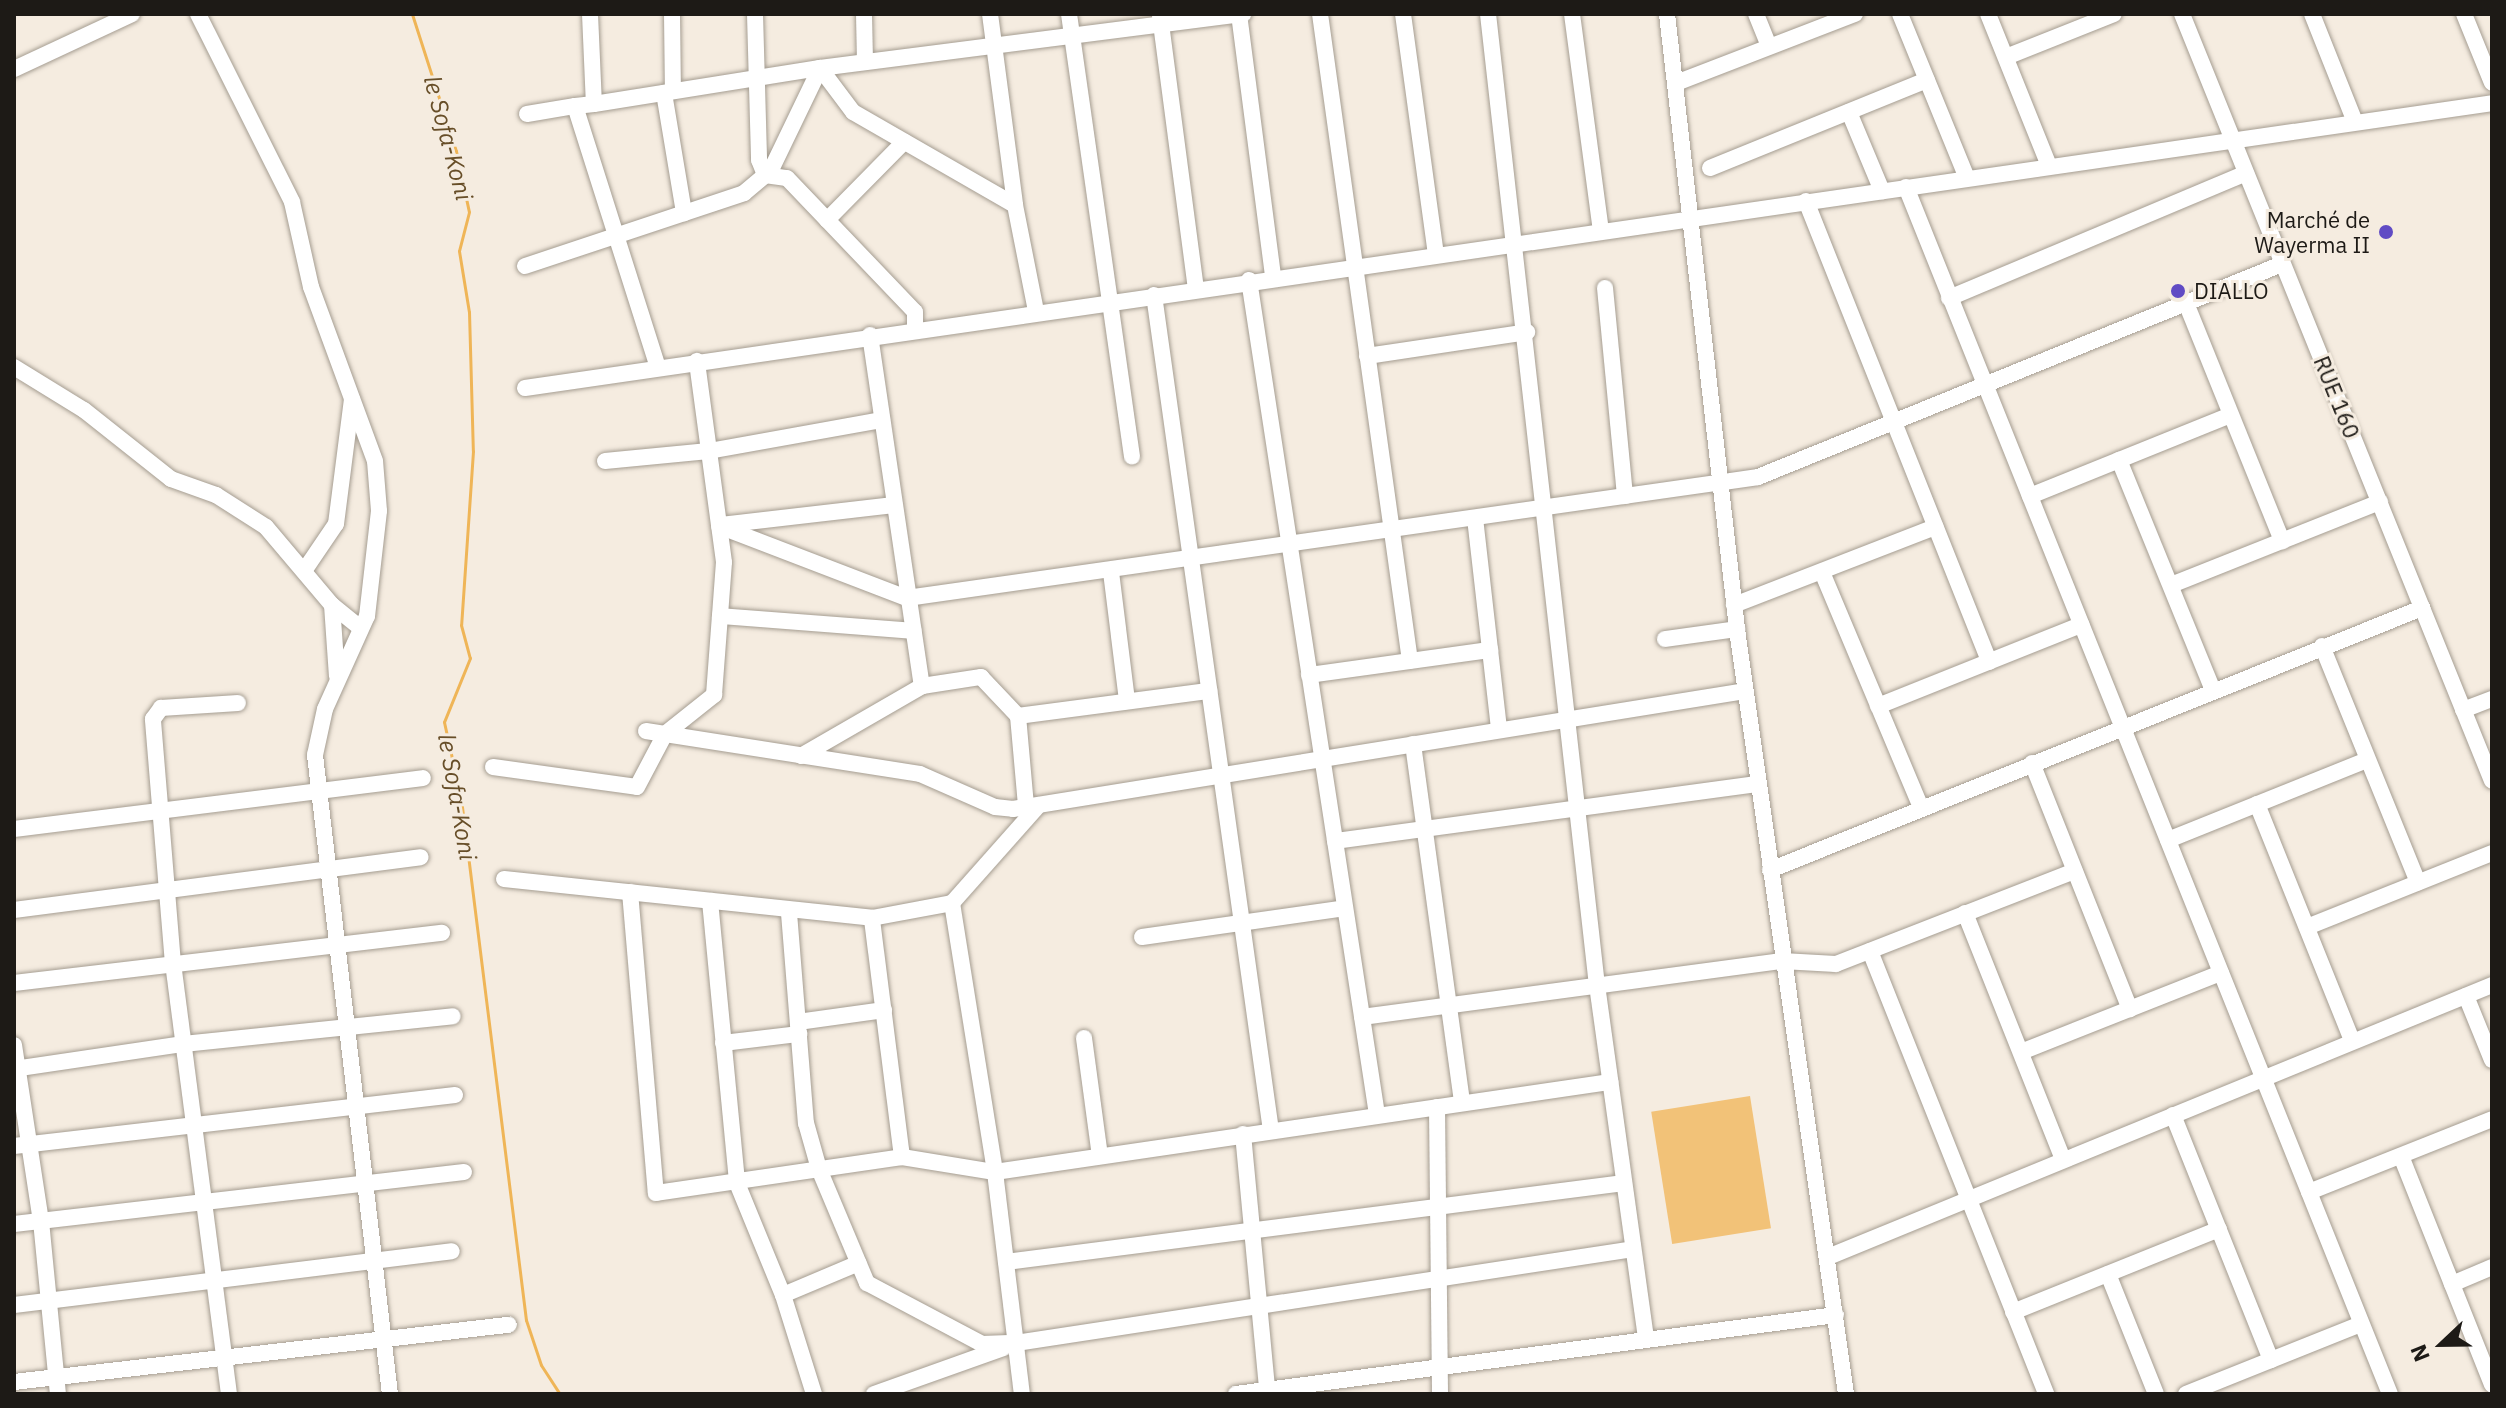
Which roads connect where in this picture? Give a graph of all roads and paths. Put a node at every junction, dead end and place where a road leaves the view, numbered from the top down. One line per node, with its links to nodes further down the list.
1 (132, 14): 32 (street)
2 (198, 14): 83 (street)
3 (590, 14): 39 (street)
4 (672, 14): 37 (street)
5 (755, 14): 33 (street)
6 (864, 14): 30 (street)
7 (990, 14): 27 (street)
8 (1069, 14): 26 (street)
9 (1241, 14): 23 (street); 65 (street)
10 (1320, 14): 64 (street)
11 (1403, 14): 61 (street)
12 (1488, 14): 60 (street)
13 (1572, 14): 58 (street)
14 (1667, 14): 35 (street)
15 (1756, 14): 28 (street)
16 (1855, 14): 25 (street)
17 (1900, 14): 34 (street)
18 (1988, 14): 29 (street)
19 (2114, 14): 24 (street)
20 (2182, 14): 44 (street, RUE 160)
21 (2312, 14): 43 (street)
22 (2464, 14): 36 (street)
23 (1160, 19): 26 (street); 67 (street)
24 (2084, 20): 29 (street)
25 (1816, 21): 28 (street)
26 (1072, 36): 27 (street); 71 (street)
27 (995, 46): 30 (street); 54 (street)
28 (1769, 47): 35 (street)
29 (2006, 57): 46 (street)
30 (865, 62): 31 (street)
31 (820, 68): 33 (street); 45 (street); 49 (street)
32 (14, 69)
33 (757, 78): 37 (street); 49 (street)
34 (1927, 80): 41 (street); 50 (street)
35 (1676, 83): 56 (street)
36 (2492, 83)
37 (668, 92): 39 (street); 55 (street)
38 (2492, 103): 43 (street)
39 (594, 104): 40 (street)
40 (575, 106): 42 (street); 59 (street)
41 (1849, 112): 47 (street); 52 (street)
42 (527, 114)
43 (2355, 122): 44 (street)
44 (2234, 140): 46 (street); 48 (street, RUE 160)
45 (904, 142): 54 (street); 57 (street)
46 (2049, 166): 50 (street)
47 (1710, 168)
48 (2246, 173): 62 (street, RUE 160); 70 (street)
49 (765, 175): 55 (street); 57 (street)
50 (1967, 178): 51 (street)
51 (1906, 187): 52 (street); 70 (street)
52 (1882, 191): 53 (street)
53 (1806, 201): 56 (street); 86 (street)
54 (1015, 205): 73 (street)
55 (684, 213): 59 (street)
56 (1692, 217): 58 (street); 91 (street)
57 (827, 220): 74 (street)
58 (1601, 230): 60 (street)
59 (616, 236): 63 (street); 80 (street)
60 (1517, 244): 61 (street); 75 (street)
61 (1436, 254): 64 (street)
62 (2282, 264): 72 (street); 94 (street, RUE 160)
63 (525, 266)
64 (1355, 266): 65 (street); 77 (street)
65 (1273, 276): 66 (street)
66 (1249, 280): 67 (street); 102 (street)
67 (1196, 288): 69 (street)
68 (1605, 288): 92 (street)
69 (1154, 295): 71 (street); 103 (street)
70 (1949, 298): 81 (street)
71 (1111, 301): 73 (street); 88 (street)
72 (2186, 303): 81 (street); 84 (street)
73 (1036, 311): 74 (street)
74 (915, 328): 76 (street)
75 (1527, 332): 77 (street); 96 (street)
76 (870, 335): 78 (street); 85 (street)
77 (1367, 356): 100 (street)
78 (697, 361): 80 (street); 87 (street)
79 (14, 367): 104 (street)
80 (658, 367): 82 (street)
81 (1985, 384): 86 (street); 93 (street)
82 (525, 388)
83 (353, 393): 104 (street); 114 (street)
84 (2230, 415): 89 (street); 101 (street)
85 (882, 420): 87 (street); 95 (street)
86 (1897, 421): 91 (street); 99 (street)
87 (709, 451): 90 (street); 98 (street)
88 (1132, 457)
89 (2119, 460): 93 (street); 107 (street)
90 (605, 461)
91 (1720, 482): 92 (street); 110 (street)
92 (1625, 496): 96 (street)
93 (2030, 496): 113 (street)
94 (2380, 502): 101 (street); 111 (street, RUE 160)
95 (894, 505): 98 (street); 108 (street)
96 (1546, 507): 97 (street); 134 (street)
97 (1475, 518): 100 (street); 119 (street)
98 (719, 526): 108 (street); 112 (street)
99 (1935, 527): 106 (street); 121 (street)
100 (1391, 530): 102 (street); 120 (street)
101 (2282, 541): 107 (street)
102 (1289, 545): 103 (street); 122 (street)
103 (1191, 560): 105 (street); 126 (street)
104 (304, 571): 109 (street)
105 (1111, 572): 108 (street); 129 (street)
106 (1822, 572): 110 (street); 131 (street)
107 (2171, 585): 125 (street)
108 (907, 598): 116 (street)
109 (332, 605): 114 (street); 123 (street)
110 (1734, 605): 115 (street)
111 (2422, 608): 118 (street); 132 (street, RUE 160)
112 (720, 616): 116 (street); 138 (street)
113 (2081, 625): 121 (street); 135 (street)
114 (360, 628): 123 (street)
115 (1737, 629): 117 (street); 127 (street)
116 (913, 631): 124 (street)
117 (1665, 639)
118 (2322, 646): 125 (street); 142 (street)
119 (1490, 650): 120 (street); 136 (street)
120 (1410, 661): 122 (street)
121 (1989, 662): 131 (street)
122 (1309, 675): 141 (street)
123 (338, 678): 149 (street)
124 (922, 686): 133 (street); 140 (street)
125 (2213, 690): 135 (street)
126 (1209, 691): 129 (street); 145 (street)
127 (1745, 691): 134 (street); 148 (street)
128 (2492, 699): 132 (street)
129 (1127, 701): 133 (street)
130 (238, 703): 153 (street)
131 (1878, 706): 152 (street)
132 (2463, 710): 147 (street, RUE 160)
133 (1018, 716): 154 (street)
134 (1568, 719): 136 (street); 151 (street)
135 (2123, 727): 143 (street); 157 (street)
136 (1499, 730): 139 (street)
137 (646, 731): 138 (street)
138 (665, 734): 140 (street); 144 (street)
139 (1413, 744): 141 (street); 156 (street)
140 (801, 756): 154 (street)
141 (1323, 759): 145 (street); 158 (street)
142 (2367, 760): 150 (street); 165 (street)
143 (2032, 763): 152 (street); 162 (street)
144 (493, 767)
145 (1221, 776): 154 (street); 175 (street)
146 (423, 778): 149 (street)
147 (2492, 781)
148 (1758, 784): 151 (street); 161 (street)
149 (318, 791): 153 (street); 163 (street)
150 (2257, 804): 157 (street); 176 (street)
151 (1578, 807): 156 (street); 185 (street)
152 (1921, 808): 161 (street)
153 (159, 811): 155 (street); 166 (street)
154 (1030, 811): 169 (street)
155 (14, 829)
156 (1424, 829): 158 (street); 188 (street)
157 (2168, 840): 183 (street)
158 (1335, 841): 170 (street)
159 (2492, 853): 165 (street)
160 (421, 857): 163 (street)
161 (1770, 870): 181 (street)
162 (2074, 871): 173 (street); 189 (street)
163 (328, 872): 166 (street); 179 (street)
164 (504, 879): 167 (street)
165 (2418, 882): 176 (street)
166 (168, 890): 171 (street); 182 (street)
167 (630, 892): 168 (street); 223 (street)
168 (710, 901): 172 (street); 197 (street)
169 (952, 903): 174 (street); 222 (street)
170 (1345, 908): 175 (street); 192 (street)
171 (14, 910)
172 (789, 913): 174 (street); 193 (street)
173 (1965, 913): 180 (street); 200 (street)
174 (872, 918): 190 (street)
175 (1242, 923): 178 (street); 213 (street)
176 (2307, 927): 196 (street)
177 (442, 933): 179 (street)
178 (1142, 937)
179 (337, 947): 182 (street); 194 (street)
180 (1870, 951): 181 (street); 227 (street)
181 (1782, 961): 185 (street); 236 (street)
182 (173, 964): 184 (street); 198 (street)
183 (2221, 973): 189 (street); 203 (street)
184 (14, 983)
185 (1597, 985): 188 (street); 204 (street)
186 (2492, 985): 187 (street)
187 (2466, 996): 196 (street); 201 (street)
188 (1448, 1005): 192 (street); 206 (street)
189 (2130, 1009): 200 (street)
190 (884, 1010): 193 (street); 218 (street)
191 (453, 1016): 194 (street)
192 (1362, 1017): 209 (street)
193 (798, 1028): 197 (street); 220 (street)
194 (347, 1029): 198 (street); 207 (street)
195 (1084, 1038): 216 (street)
196 (2352, 1040): 203 (street)
197 (723, 1043): 223 (street)
198 (184, 1044): 202 (street); 212 (street)
199 (14, 1045): 202 (street)
200 (2021, 1052): 219 (street)
201 (2492, 1060)
202 (16, 1069): 215 (street)
203 (2262, 1078): 210 (street); 226 (street)
204 (1610, 1082): 206 (street); 224 (street)
205 (455, 1095): 207 (street)
206 (1462, 1103): 208 (street)
207 (356, 1107): 212 (street); 225 (street)
208 (1437, 1107): 209 (street); 229 (street)
209 (1377, 1115): 213 (street)
210 (2173, 1115): 219 (street); 232 (street)
211 (2492, 1119): 217 (street)
212 (195, 1123): 215 (street); 228 (street)
213 (1271, 1131): 214 (street)
214 (1243, 1134): 216 (street); 233 (street)
215 (22, 1146): 230 (street)
216 (1100, 1156): 222 (street)
217 (2401, 1156): 226 (street); 244 (street)
218 (902, 1157): 220 (street); 222 (street)
219 (2063, 1159): 227 (street)
220 (819, 1169): 223 (street); 239 (street)
221 (464, 1172): 225 (street)
222 (995, 1172): 238 (street)
223 (737, 1183): 245 (street)
224 (1624, 1183): 229 (street); 234 (street)
225 (365, 1186): 228 (street); 237 (street)
226 (2309, 1192): 251 (street)
227 (1968, 1199): 236 (street); 249 (street)
228 (204, 1204): 230 (street); 243 (street)
229 (1440, 1207): 233 (street); 242 (street)
230 (41, 1221): 231 (street); 246 (street)
231 (14, 1224)
232 (2219, 1229): 241 (street); 257 (street)
233 (1253, 1231): 238 (street); 248 (street)
234 (1633, 1249): 242 (street); 254 (street)
235 (452, 1251): 237 (street)
236 (1828, 1257): 250 (street)
237 (373, 1262): 243 (street); 253 (street)
238 (1006, 1262): 255 (street)
239 (859, 1263): 245 (street); 255 (street)
240 (2492, 1267): 244 (street)
241 (2108, 1274): 249 (street); 273 (street)
242 (1441, 1278): 248 (street); 258 (street)
243 (216, 1280): 246 (street); 256 (street)
244 (2452, 1284): 262 (street)
245 (783, 1295): 266 (street)
246 (48, 1300): 247 (street); 260 (street)
247 (14, 1305)
248 (1260, 1306): 255 (street); 263 (street)
249 (2013, 1312): 272 (street)
250 (1836, 1315): 254 (street); 271 (street)
251 (2361, 1324): 257 (street); 275 (street)
252 (509, 1325): 253 (street)
253 (383, 1339): 256 (street); 265 (street)
254 (1646, 1340): 258 (street)
255 (1016, 1343): 267 (street); 268 (street)
256 (225, 1359): 260 (street); 264 (street)
257 (2271, 1360): 274 (street)
258 (1443, 1365): 261 (street); 270 (street)
259 (14, 1382): 260 (street)
260 (57, 1386)
261 (1330, 1386): 263 (street)
262 (2492, 1387): 276 (street)
263 (1267, 1389): 269 (street)
264 (229, 1394)
265 (390, 1394)
266 (814, 1394)
267 (874, 1394)
268 (1022, 1394)
269 (1236, 1394)
270 (1440, 1394)
271 (1844, 1394)
272 (2046, 1394)
273 (2156, 1394)
274 (2186, 1394)
275 (2390, 1394)
276 (2479, 1394)

